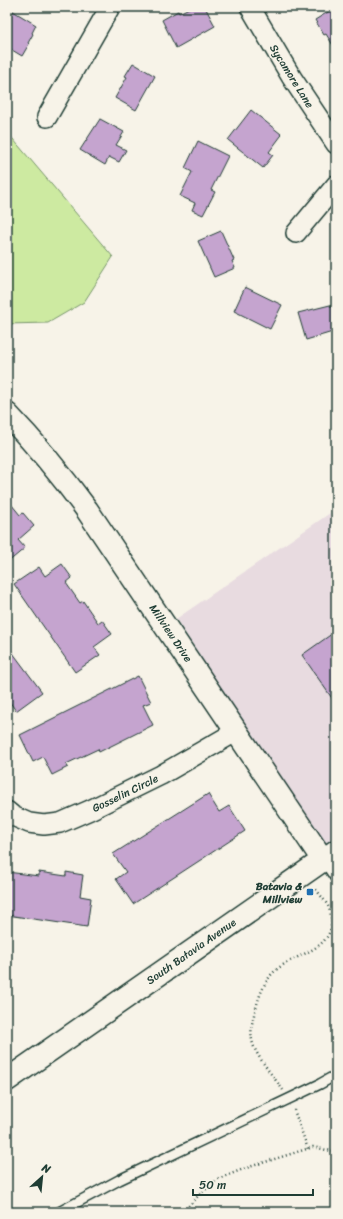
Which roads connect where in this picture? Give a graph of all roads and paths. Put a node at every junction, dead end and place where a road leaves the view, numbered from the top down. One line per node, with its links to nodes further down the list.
1 (110, 7): 3 (street)
2 (250, 7): 4 (street, Sycamore Lane)
3 (47, 117)
4 (336, 144)
5 (336, 185): 6 (street)
6 (296, 233)
7 (7, 414): 8 (street, Millview Drive)
8 (237, 731): 9 (street, Gosselin Circle); 10 (street, Millview Drive)
9 (7, 811)
10 (329, 856): 11 (street, South Batavia Avenue); 12 (lane)
11 (303, 874): 13 (path); 16 (street, South Batavia Avenue)
12 (336, 879)
13 (331, 937)
14 (328, 942): 17 (path)
15 (336, 1075): 17 (lane)
16 (7, 1080)
17 (289, 1099): 18 (path); 20 (lane)
18 (308, 1149): 19 (path); 21 (path)
19 (336, 1152)
20 (59, 1212)
21 (183, 1212)

